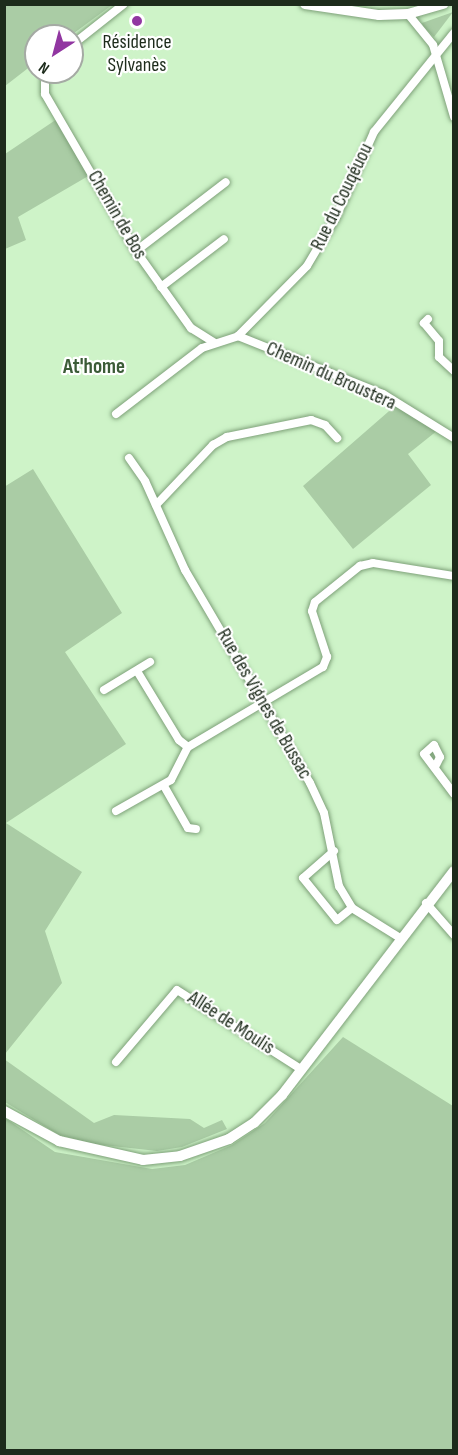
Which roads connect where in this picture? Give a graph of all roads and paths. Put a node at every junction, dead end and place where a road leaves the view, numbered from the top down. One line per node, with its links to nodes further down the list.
1 (124, 4): 6 (street)
2 (305, 4): 4 (street)
3 (444, 4): 4 (street)
4 (408, 14): 7 (street)
5 (453, 33): 7 (street, Rue du Couqéuou)
6 (84, 36)
7 (436, 53): 9 (street); 15 (street, Rue du Couqéuou)
8 (45, 84): 12 (street, Chemin de Bos)
9 (453, 117)
10 (226, 182): 12 (street)
11 (224, 239): 13 (street)
12 (136, 251): 13 (street, Chemin de Bos)
13 (161, 287): 16 (street, Chemin de Bos)
14 (428, 318): 17 (street)
15 (238, 336): 16 (street, Rue du Couqéuou); 20 (street, Chemin du Broustera)
16 (215, 343): 18 (street, Rue du Couqéuou)
17 (453, 371)
18 (116, 414)
19 (337, 438): 22 (street)
20 (453, 438)
21 (129, 458): 22 (street, Rue des Vignes de Bussac)
22 (156, 505): 27 (street, Rue des Vignes de Bussac)
23 (453, 576): 27 (street)
24 (150, 662): 25 (street)
25 (137, 671): 26 (street); 28 (street)
26 (104, 690)
27 (263, 702): 28 (street); 34 (street, Rue des Vignes de Bussac)
28 (188, 747): 30 (street)
29 (435, 767): 31 (street)
30 (164, 786): 32 (street); 33 (street)
31 (453, 794)
32 (116, 811)
33 (196, 829)
34 (334, 851): 37 (street, Rue des Vignes de Bussac); 37 (street)
35 (453, 871): 36 (street)
36 (426, 903): 38 (street); 39 (street)
37 (352, 908): 39 (street)
38 (453, 934)
39 (400, 938): 41 (street)
40 (116, 1062): 41 (street, Allée de Moulis)
41 (302, 1070): 42 (street)
42 (4, 1111)

